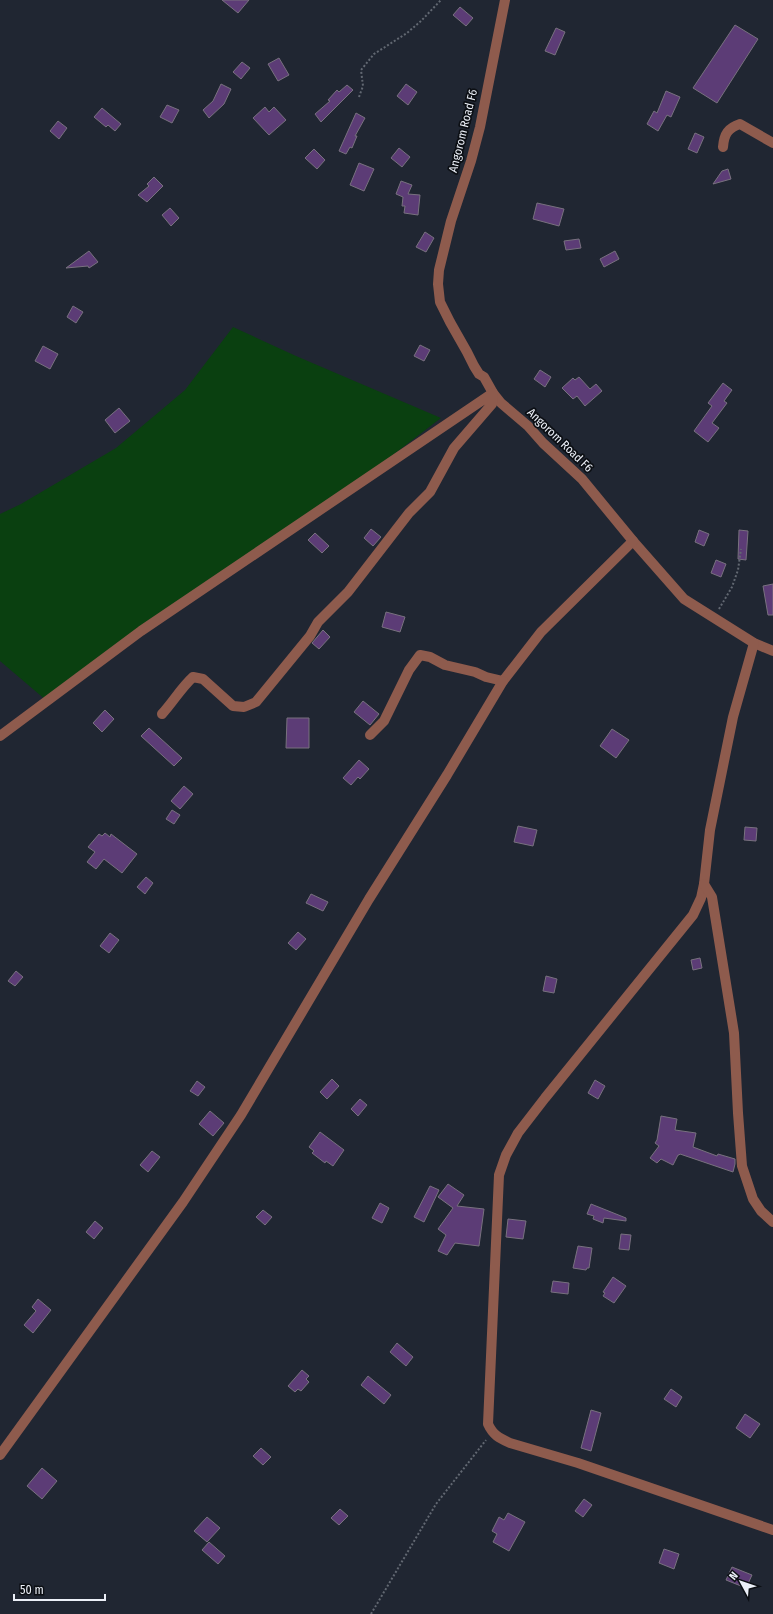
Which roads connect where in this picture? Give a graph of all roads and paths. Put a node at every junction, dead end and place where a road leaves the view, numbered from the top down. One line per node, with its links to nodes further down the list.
1 (441, 0): 3 (path)
2 (505, 0): 6 (street, Angorom Road F6)
3 (359, 97)
4 (773, 143): 5 (street)
5 (724, 147)
6 (493, 393): 7 (street, Angorom Road F6); 13 (street); 15 (street)
7 (633, 541): 9 (street, Angorom Road F6); 12 (street)
8 (741, 549): 9 (path)
9 (713, 619): 10 (street, Angorom Road F6)
10 (754, 643): 11 (street, Angorom Road F6); 16 (street)
11 (773, 651)
12 (503, 681): 14 (street); 19 (street)
13 (162, 714)
14 (370, 735)
15 (0, 736)
16 (704, 884): 17 (street); 18 (street)
17 (773, 1222)
18 (492, 1432): 20 (street); 21 (path)
19 (0, 1455)
20 (773, 1530)
21 (371, 1614)

